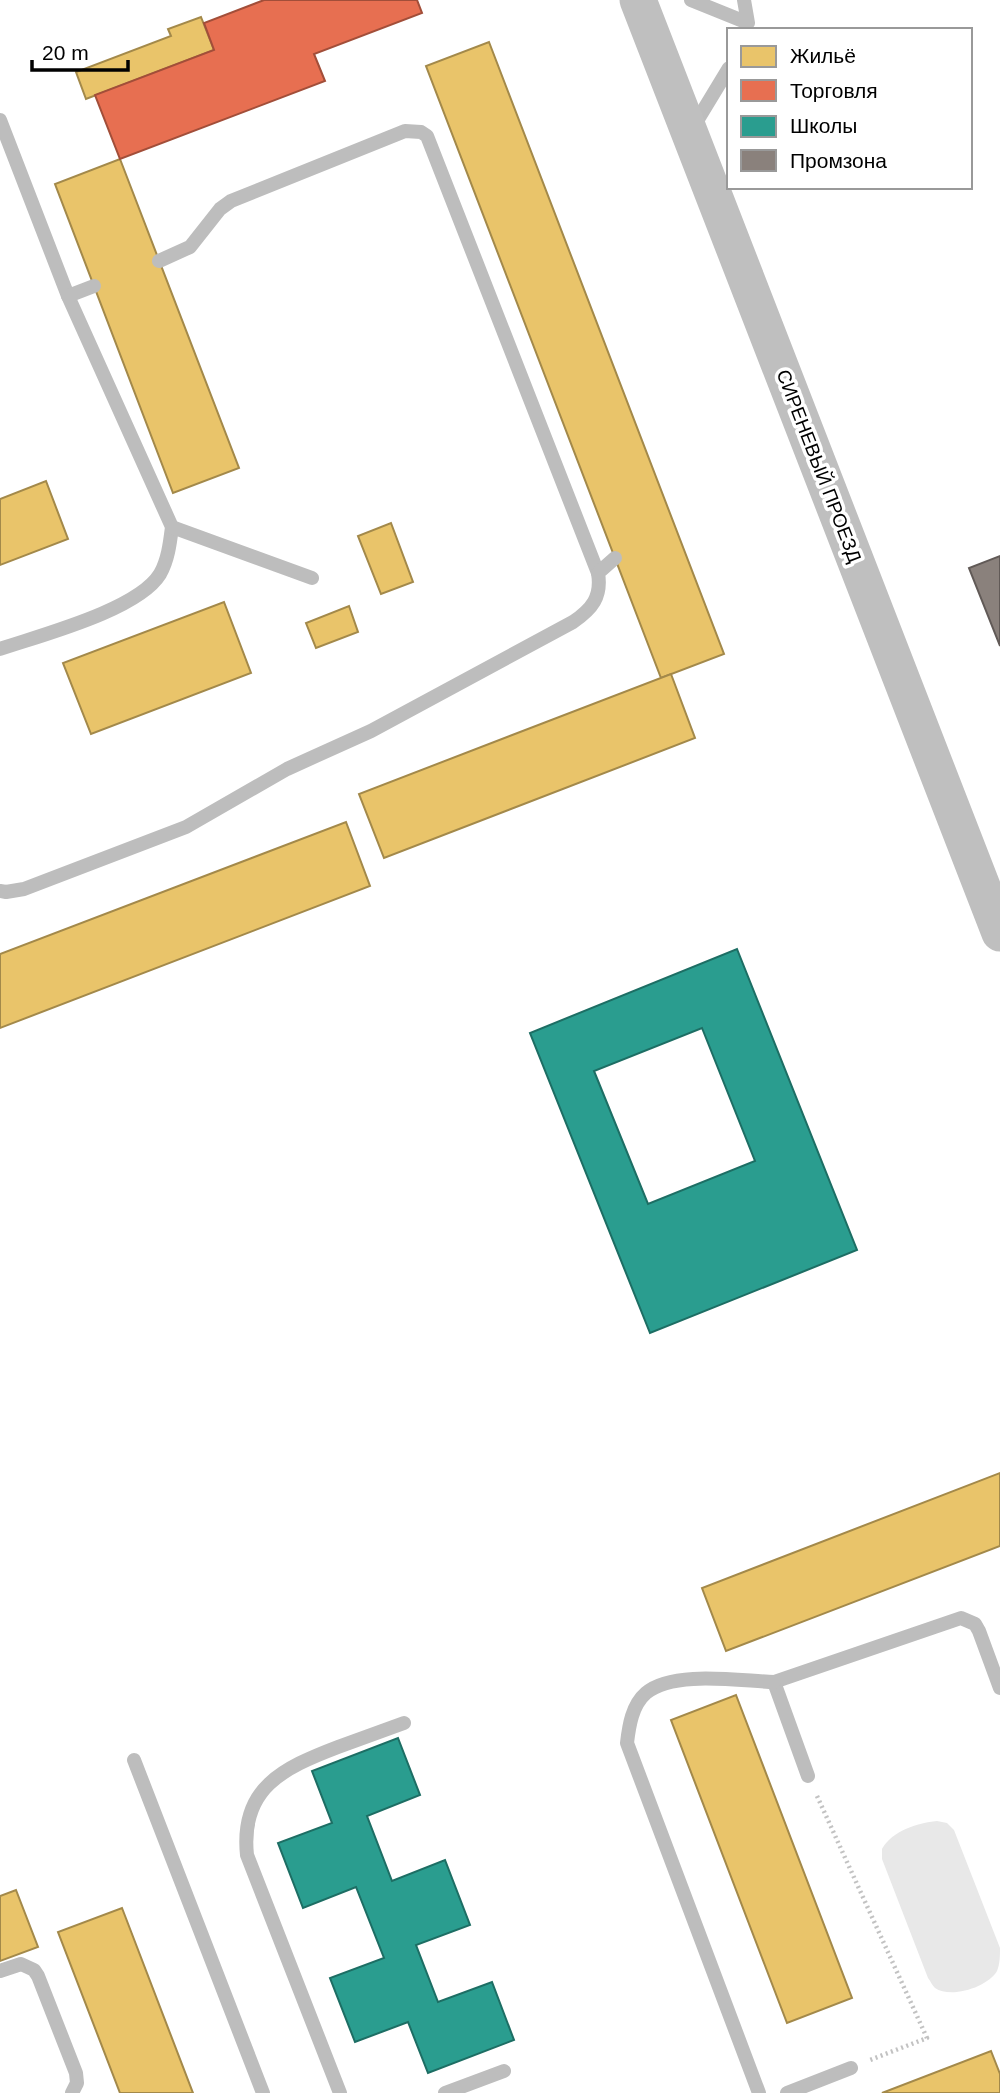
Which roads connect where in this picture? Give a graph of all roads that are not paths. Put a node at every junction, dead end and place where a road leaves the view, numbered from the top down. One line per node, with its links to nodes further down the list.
1 (638, 0): 7 (main road, СИРЕНЕВЫЙ ПРОЕЗД)
2 (691, 0): 4 (lane)
3 (744, 0): 4 (lane)
4 (747, 26)
5 (727, 71): 7 (lane)
6 (0, 120): 10 (lane)
7 (689, 133): 17 (main road, СИРЕНЕВЫЙ ПРОЕЗД)
8 (159, 261): 13 (lane)
9 (94, 286): 10 (lane)
10 (68, 296): 11 (lane)
11 (173, 527): 14 (lane); 15 (lane)
12 (615, 558): 13 (lane)
13 (598, 573): 16 (lane)
14 (312, 578)
15 (0, 649)
16 (0, 891)
17 (1000, 933)
18 (774, 1682): 19 (lane); 22 (lane); 30 (lane)
19 (1000, 1688)
20 (404, 1723): 28 (lane)
21 (134, 1759): 27 (lane)
22 (808, 1776)
23 (0, 1971): 26 (lane)
24 (851, 2067): 31 (lane)
25 (503, 2071): 29 (lane)
26 (72, 2093)
27 (263, 2093)
28 (340, 2093)
29 (445, 2093)
30 (759, 2093)
31 (787, 2093)

